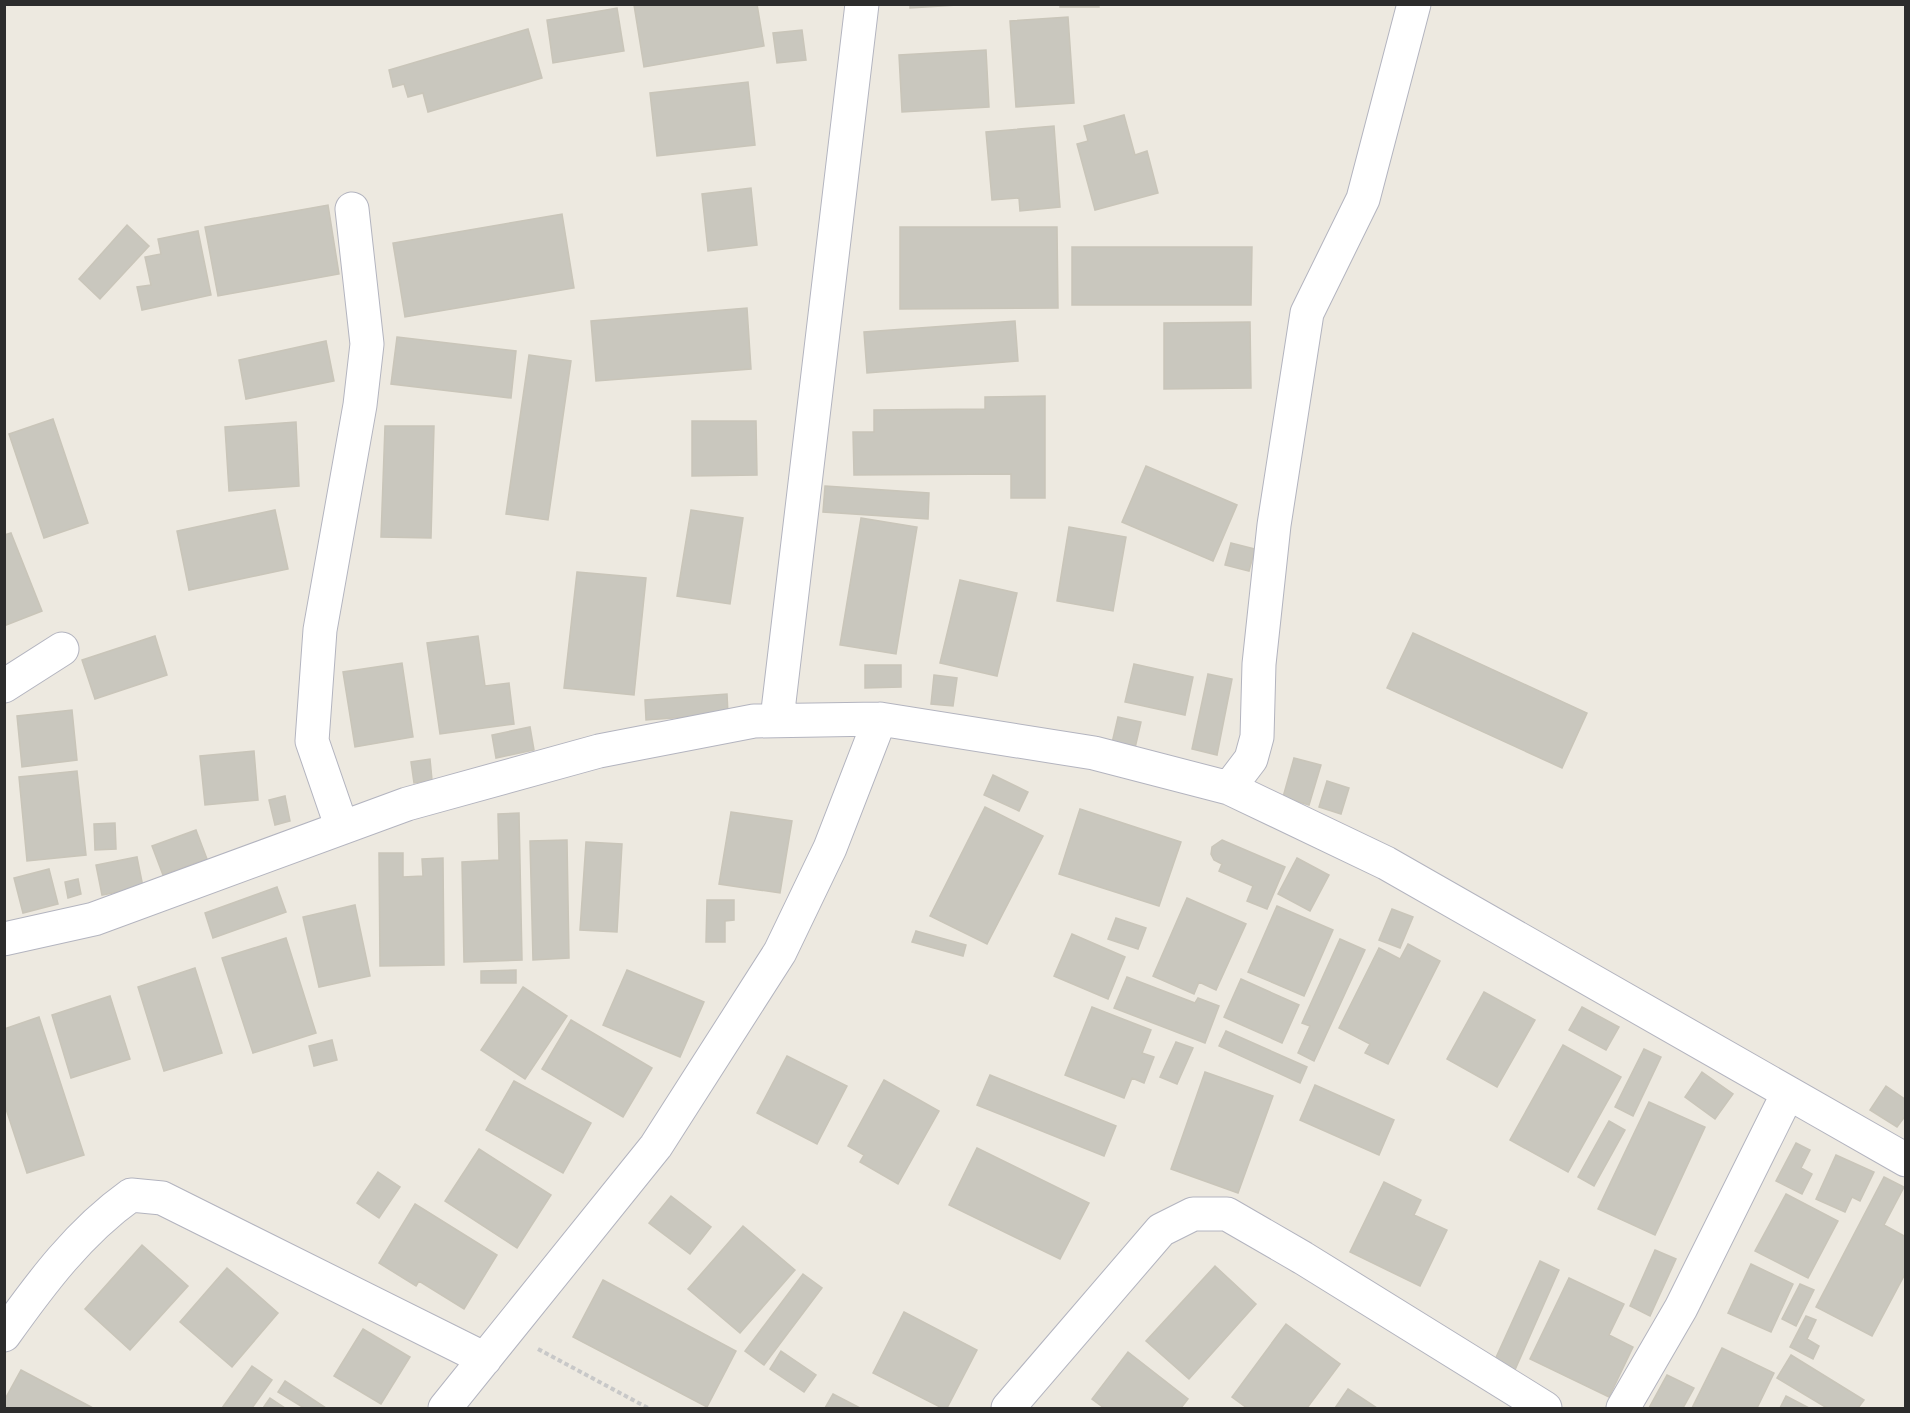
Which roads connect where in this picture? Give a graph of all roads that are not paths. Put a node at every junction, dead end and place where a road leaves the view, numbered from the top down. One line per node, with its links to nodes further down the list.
1 (862, 4): 6 (street)
2 (1414, 4): 8 (street)
3 (352, 209): 9 (street)
4 (62, 649): 5 (street)
5 (4, 686)
6 (777, 719): 7 (street); 9 (street)
7 (880, 719): 8 (street); 14 (street)
8 (1229, 788): 11 (street)
9 (342, 828): 10 (street)
10 (4, 939)
11 (1788, 1093): 12 (street); 18 (street)
12 (1905, 1160)
13 (4, 1335): 14 (street)
14 (485, 1359): 15 (street)
15 (445, 1408)
16 (1008, 1408): 17 (street)
17 (1545, 1408)
18 (1623, 1408)

